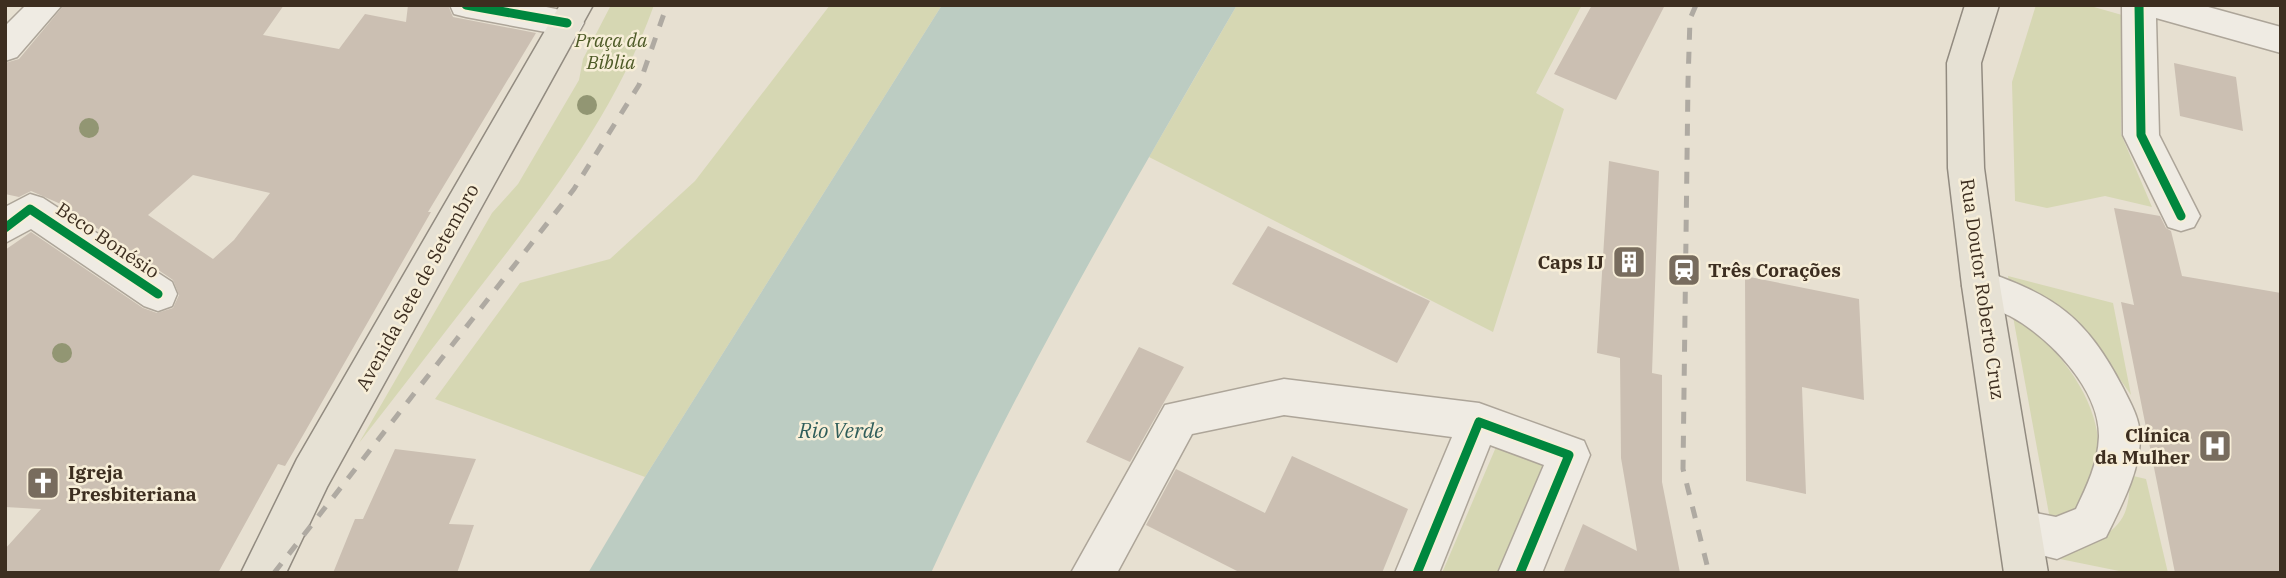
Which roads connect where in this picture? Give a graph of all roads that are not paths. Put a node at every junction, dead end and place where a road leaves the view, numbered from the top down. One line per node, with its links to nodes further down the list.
1 (46, 5): 8 (street)
2 (466, 5): 6 (street)
3 (1982, 5): 11 (main road, Rua Doutor Roberto Cruz)
4 (2139, 5): 9 (street)
5 (2155, 5): 7 (street)
6 (572, 14): 15 (main road, Avenida Sete de Setembro)
7 (2281, 40)
8 (5, 48)
9 (2181, 216)
10 (5, 228): 12 (street, Beco Bonésio)
11 (1981, 286): 14 (main road, Rua Doutor Roberto Cruz); 14 (street)
12 (159, 295)
13 (1479, 422): 16 (street); 17 (street); 18 (street)
14 (2020, 531): 19 (main road, Rua Doutor Roberto Cruz)
15 (263, 573)
16 (1093, 573)
17 (1417, 573)
18 (1520, 573)
19 (2026, 573)

